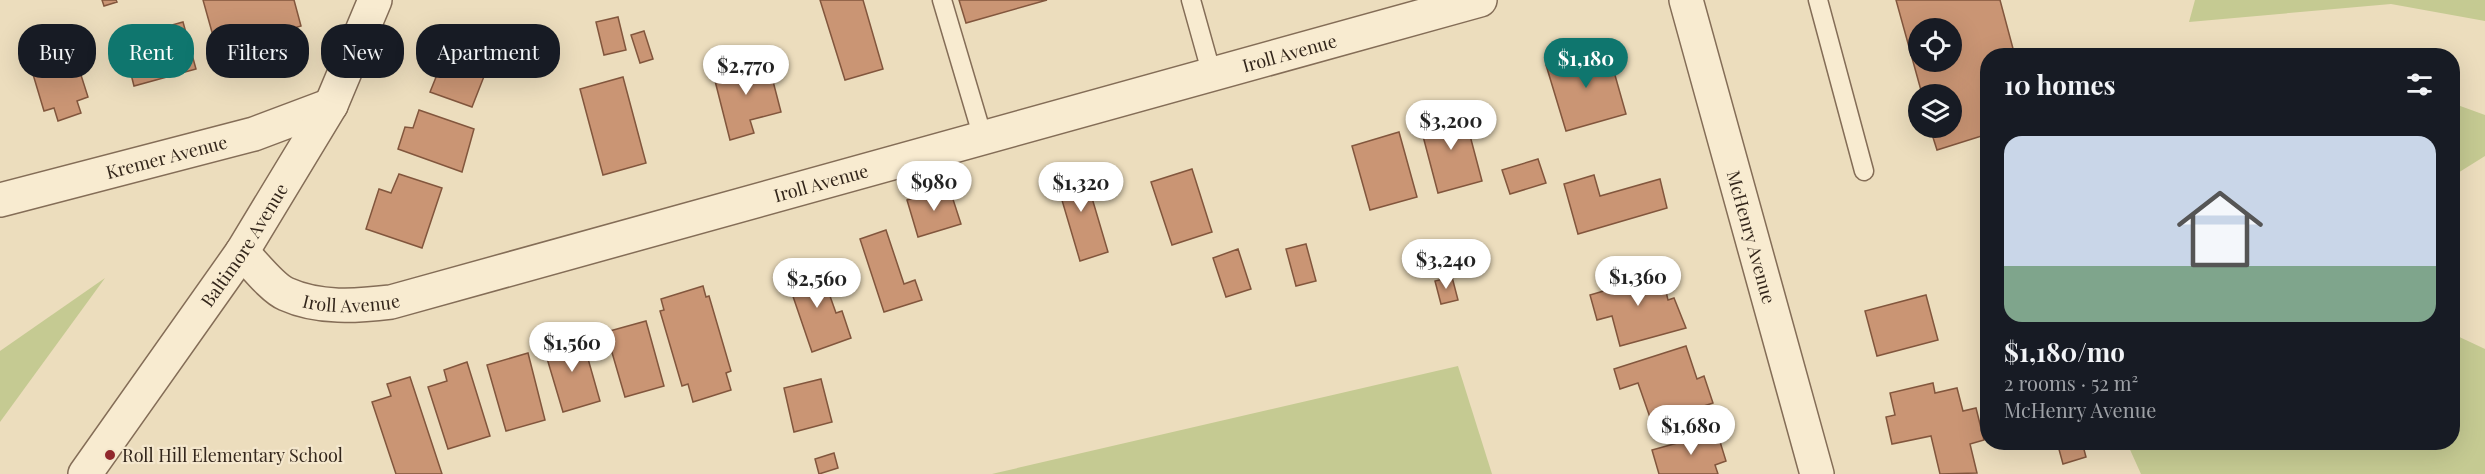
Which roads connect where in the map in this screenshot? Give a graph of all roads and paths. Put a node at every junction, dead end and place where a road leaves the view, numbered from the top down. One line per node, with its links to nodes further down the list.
1 (375, 0): 8 (street, Baltimore Avenue)
2 (942, 0): 9 (lane)
3 (1191, 0): 7 (lane)
4 (1480, 0): 7 (street, Iroll Avenue)
5 (1686, 0): 14 (street, McHenry Avenue)
6 (1818, 0): 10 (lane)
7 (1212, 75): 9 (street, Iroll Avenue)
8 (331, 105): 11 (street, Kremer Avenue); 12 (street, Baltimore Avenue)
9 (983, 138): 12 (street, Iroll Avenue)
10 (1864, 171)
11 (0, 200)
12 (242, 252): 13 (street, Baltimore Avenue)
13 (85, 474)
14 (1817, 474)

